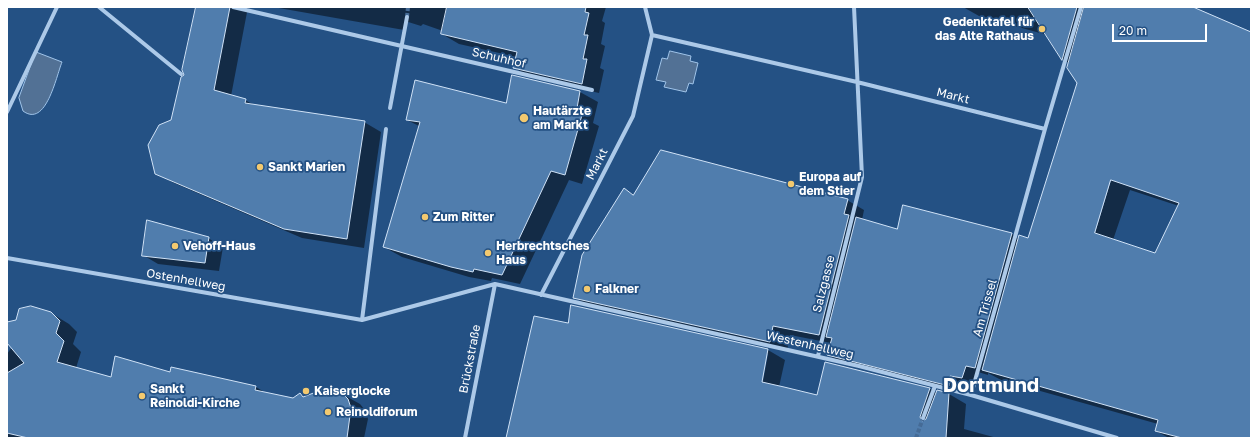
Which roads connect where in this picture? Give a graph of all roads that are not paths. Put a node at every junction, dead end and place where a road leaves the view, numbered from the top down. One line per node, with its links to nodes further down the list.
1 (57, 7): 14 (street)
2 (99, 7): 10 (street)
3 (233, 7): 9 (street, Schuhhof)
4 (645, 7): 8 (street, Markt)
5 (854, 7): 11 (street)
6 (1081, 7): 16 (street)
7 (407, 17): 9 (street)
8 (652, 35): 11 (street, Markt); 19 (street, Markt)
9 (402, 46): 12 (street, Schuhhof); 13 (street)
10 (181, 74)
11 (857, 82): 16 (street, Markt); 21 (street, Salzgasse)
12 (592, 90)
13 (390, 108)
14 (7, 112)
15 (386, 129): 20 (street)
16 (1045, 129): 23 (street, Am Trissel)
17 (7, 258): 20 (street, Ostenhellweg)
18 (495, 284): 19 (street, Westenhellweg); 20 (street, Ostenhellweg); 25 (street, Brückstraße)
19 (540, 295): 21 (street, Westenhellweg)
20 (362, 320)
21 (818, 356): 22 (street, Westenhellweg)
22 (935, 386): 23 (street, Westenhellweg); 24 (street)
23 (971, 396): 26 (street, Westenhellweg)
24 (923, 418)
25 (465, 438)
26 (1117, 438)

